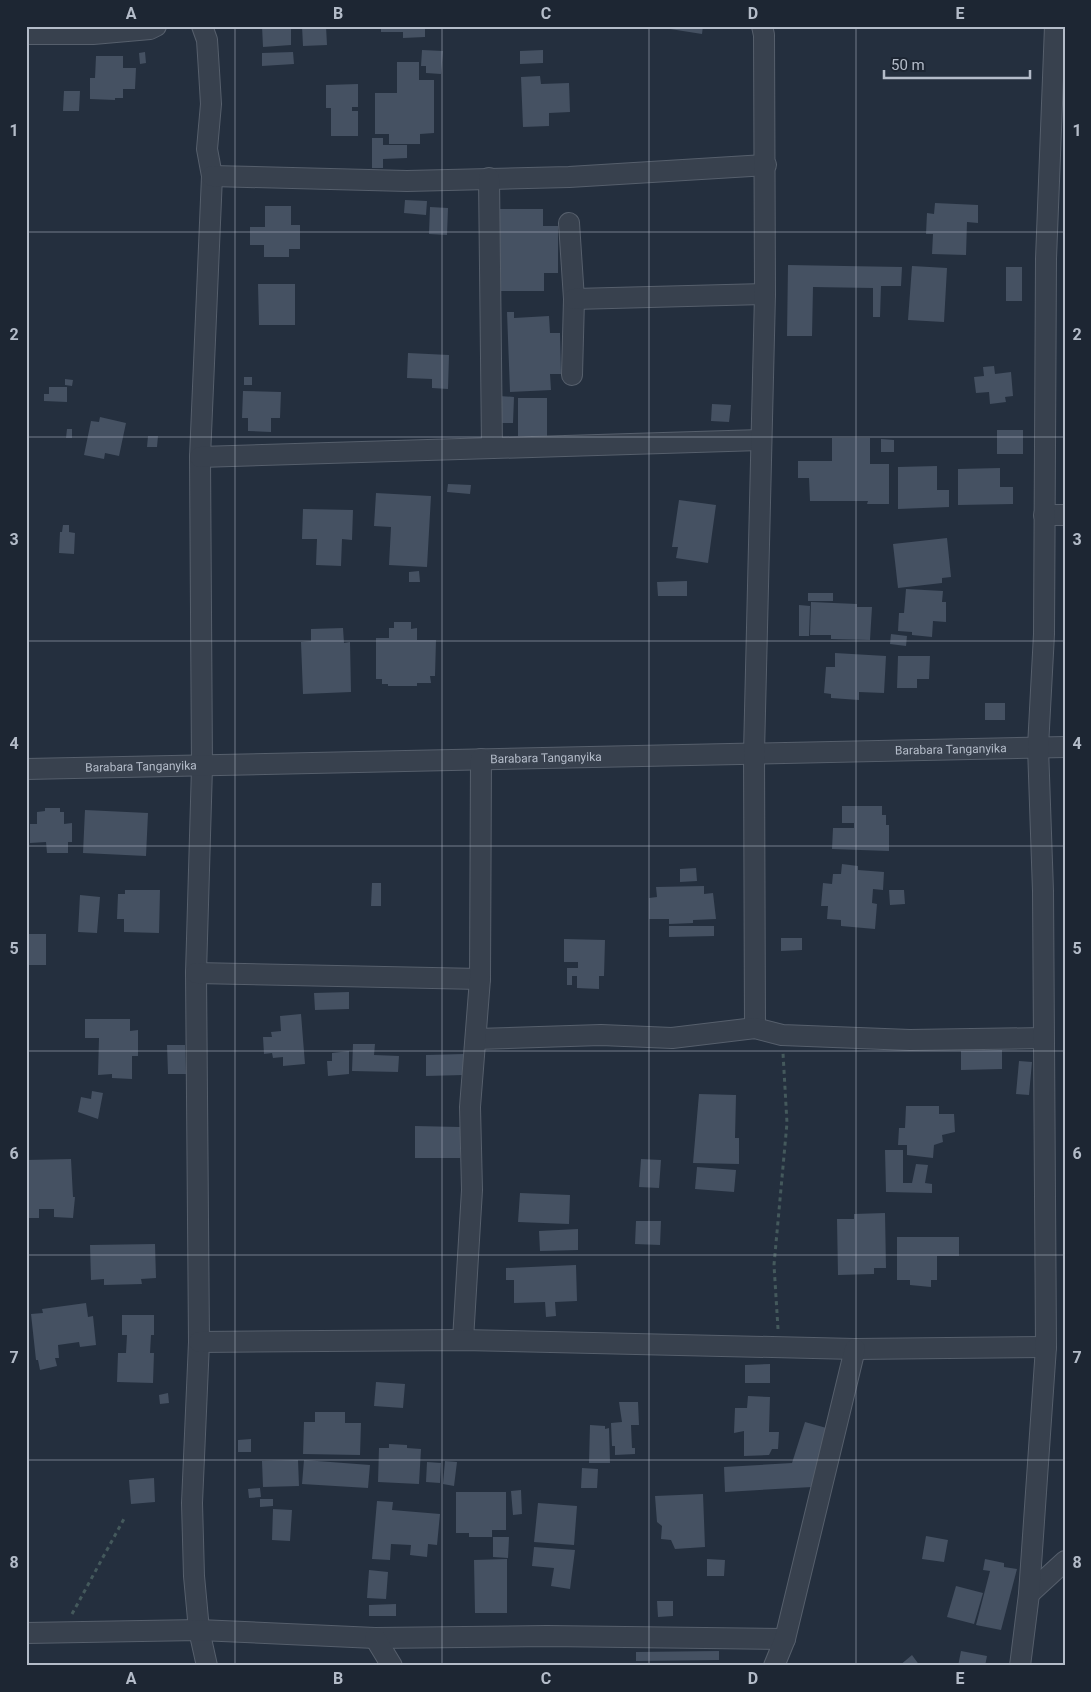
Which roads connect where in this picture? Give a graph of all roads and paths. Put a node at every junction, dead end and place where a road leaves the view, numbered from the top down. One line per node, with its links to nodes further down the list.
1 (156, 26): 5 (street)
2 (202, 26): 8 (street)
3 (762, 26): 7 (street)
4 (1055, 26): 6 (street)
5 (26, 34)
6 (1060, 48): 17 (street)
7 (766, 165): 9 (street); 11 (street)
8 (212, 176): 9 (street); 16 (street)
9 (489, 178): 15 (street)
10 (569, 222): 12 (street)
11 (766, 294): 12 (street); 14 (street)
12 (574, 299): 13 (street)
13 (572, 374)
14 (761, 440): 15 (street); 21 (street)
15 (492, 448): 16 (street)
16 (200, 457): 23 (street)
17 (1044, 515): 18 (street); 19 (street)
18 (1065, 516)
19 (1038, 747): 20 (street, Barabara Tanganyika); 21 (street, Barabara Tanganyika); 30 (street)
20 (1065, 747)
21 (754, 753): 22 (street, Barabara Tanganyika); 27 (street)
22 (481, 759): 23 (street, Barabara Tanganyika); 26 (street)
23 (202, 767): 24 (street, Barabara Tanganyika); 25 (street)
24 (26, 769)
25 (196, 973): 26 (street); 32 (street)
26 (480, 979): 29 (street)
27 (755, 1028): 28 (street); 29 (street)
28 (782, 1035): 30 (street); 33 (path)
29 (476, 1038): 31 (street)
30 (1043, 1038): 34 (street)
31 (463, 1340): 32 (street); 33 (street)
32 (199, 1342): 40 (street)
33 (778, 1347): 35 (street)
34 (1046, 1347): 35 (street); 38 (street)
35 (855, 1349): 43 (street)
36 (125, 1517): 41 (path)
37 (1065, 1561): 38 (street)
38 (1029, 1594): 47 (street)
39 (30, 1629): 41 (street)
40 (199, 1630): 41 (street); 42 (street); 44 (street)
41 (63, 1632)
42 (375, 1638): 43 (street); 45 (street)
43 (785, 1639): 46 (street)
44 (207, 1666)
45 (392, 1666)
46 (774, 1666)
47 (1020, 1666)

